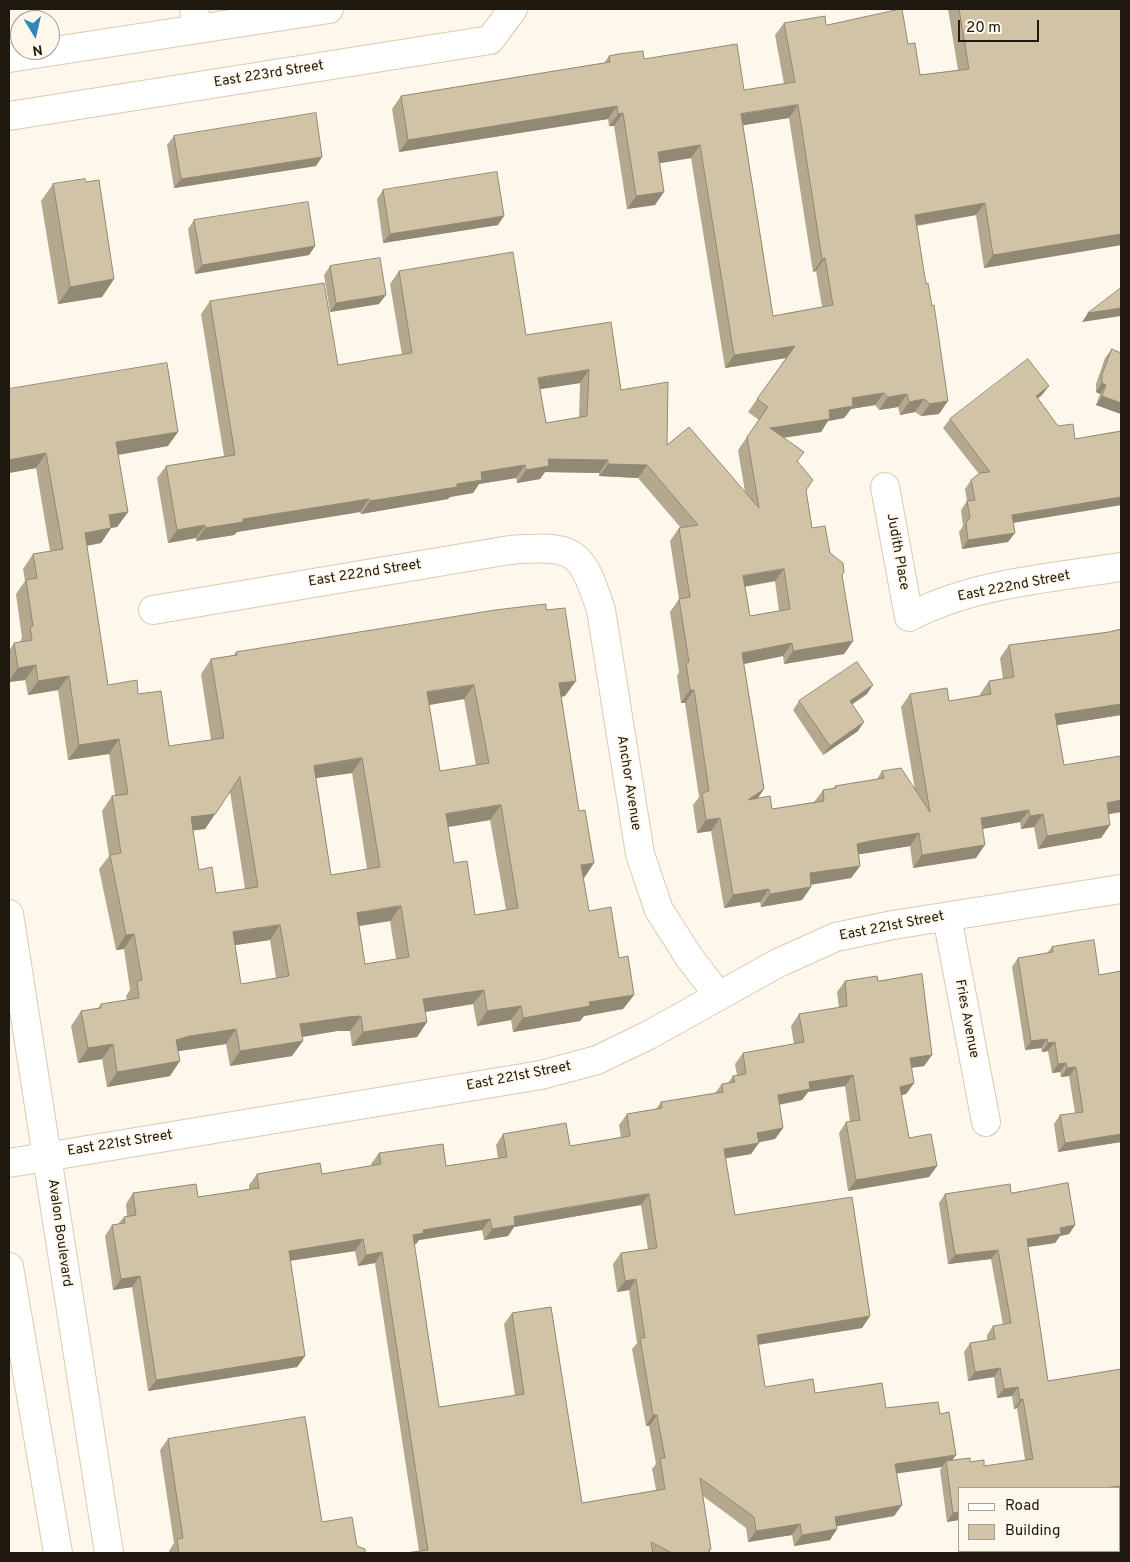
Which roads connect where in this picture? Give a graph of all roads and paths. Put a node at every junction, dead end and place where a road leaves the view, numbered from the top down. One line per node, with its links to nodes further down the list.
1 (329, 9): 3 (street)
2 (513, 9): 5 (street, East 223rd Street)
3 (195, 19): 4 (street)
4 (9, 58)
5 (9, 116)
6 (885, 487): 10 (street, Judith Place)
7 (576, 556): 9 (street, East 222nd Street); 14 (street, Anchor Avenue)
8 (1121, 567): 10 (street, East 222nd Street)
9 (154, 610)
10 (909, 617)
11 (1121, 889): 13 (street, East 221st Street)
12 (9, 914): 16 (street, Avalon Boulevard)
13 (947, 917): 14 (street, East 221st Street); 15 (street, Fries Avenue)
14 (718, 995): 16 (street, East 221st Street)
15 (986, 1122)
16 (48, 1156): 17 (street, East 221st Street); 20 (street, Avalon Boulevard)
17 (9, 1163)
18 (9, 1267): 19 (street)
19 (58, 1553)
20 (109, 1553)

